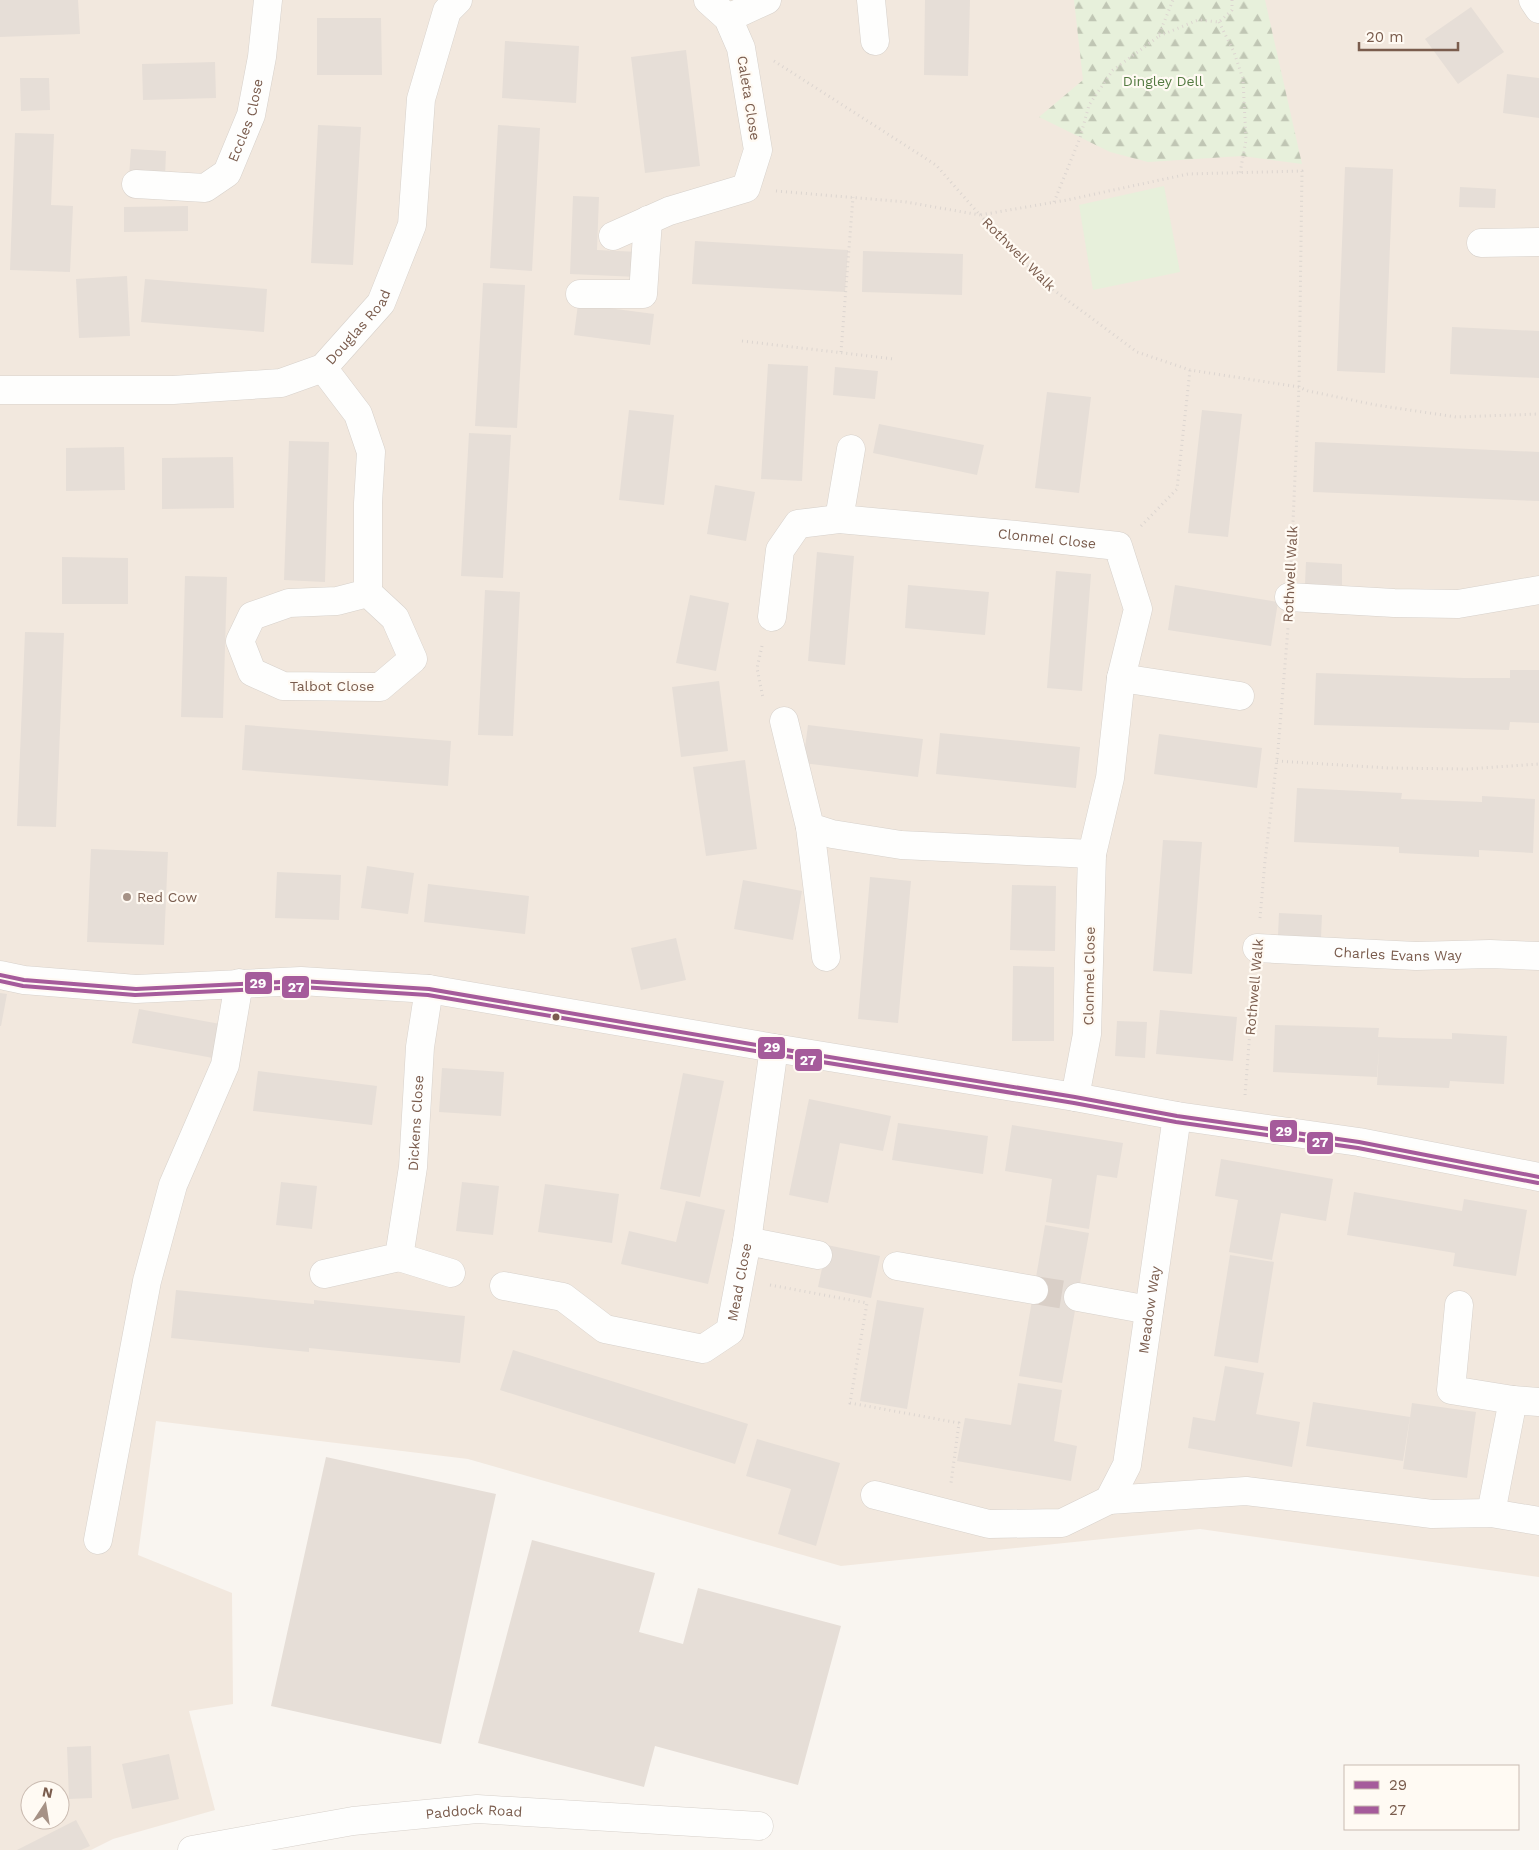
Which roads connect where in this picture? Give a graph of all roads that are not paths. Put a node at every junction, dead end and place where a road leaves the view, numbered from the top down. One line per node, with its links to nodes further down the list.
1 (268, 0): 10 (street, Eccles Close)
2 (708, 0): 8 (street)
3 (767, 0): 8 (street)
4 (871, 0): 9 (street)
5 (1533, 0): 7 (street)
6 (445, 4): 16 (street, Douglas Road)
7 (1539, 9)
8 (728, 18): 11 (street, Caleta Close)
9 (875, 40)
10 (136, 184)
11 (659, 215): 12 (street); 15 (street)
12 (613, 236)
13 (1539, 242): 14 (street)
14 (1481, 243)
15 (580, 294)
16 (323, 368): 17 (street, Douglas Road); 21 (street)
17 (0, 390)
18 (851, 449): 19 (street)
19 (838, 519): 23 (street, Clonmel Close); 24 (street, Clonmel Close)
20 (1539, 590): 22 (street)
21 (368, 593): 21 (street, Talbot Close)
22 (1289, 597)
23 (772, 616)
24 (1122, 678): 25 (street); 28 (street, Clonmel Close)
25 (1240, 696)
26 (784, 721): 27 (street)
27 (810, 827): 28 (street); 31 (street)
28 (1092, 854): 36 (street, Clonmel Close)
29 (1257, 948): 30 (street, Charles Evans Way)
30 (1539, 956)
31 (826, 958)
32 (0, 975): 33 (street)
33 (239, 983): 34 (street); 55 (street)
34 (429, 989): 35 (street); 41 (street, Dickens Close)
35 (774, 1048): 36 (street); 39 (street, Mead Close)
36 (1075, 1097): 37 (street)
37 (1178, 1116): 38 (street); 49 (street, Meadow Way)
38 (1539, 1177)
39 (747, 1241): 40 (street); 45 (street, Mead Close)
40 (818, 1255)
41 (399, 1257): 43 (street); 44 (street)
42 (898, 1266): 46 (street)
43 (451, 1273)
44 (324, 1274)
45 (504, 1286)
46 (1034, 1290)
47 (1078, 1298): 49 (street)
48 (1459, 1305): 50 (street)
49 (1148, 1310): 52 (street, Meadow Way)
50 (1526, 1401): 53 (street)
51 (875, 1495): 52 (street)
52 (1109, 1500): 53 (street)
53 (1491, 1513): 54 (street)
54 (1539, 1521)
55 (98, 1540)
56 (759, 1826): 57 (street, Paddock Road)
57 (192, 1850)

